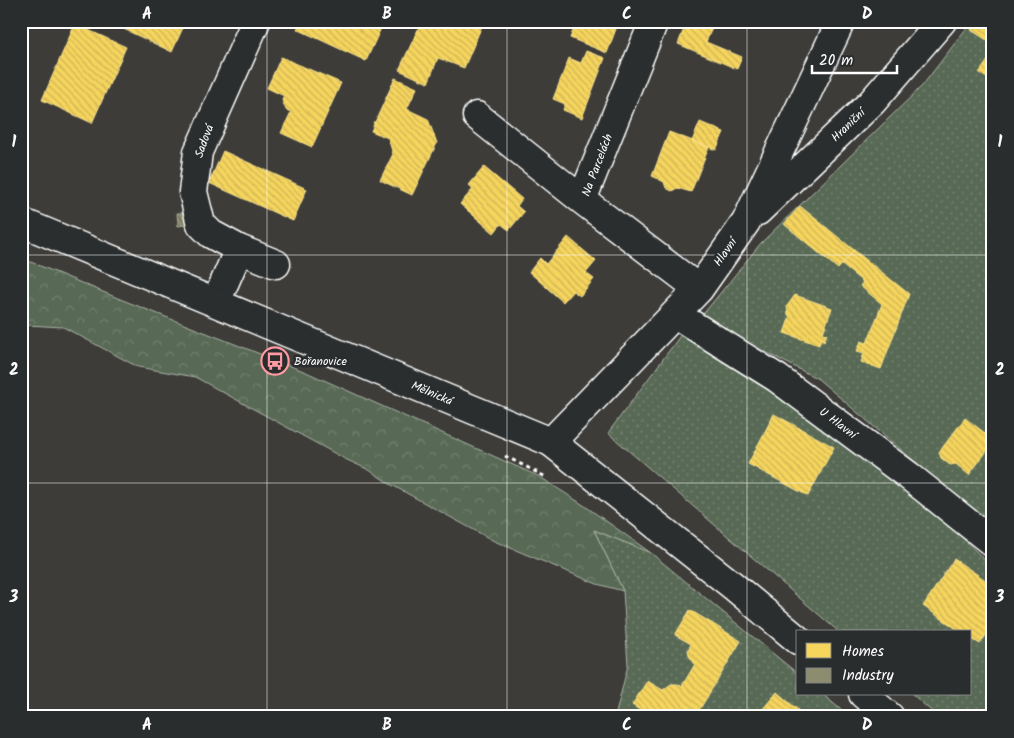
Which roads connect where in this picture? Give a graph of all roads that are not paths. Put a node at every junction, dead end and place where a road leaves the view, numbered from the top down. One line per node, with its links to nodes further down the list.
1 (256, 21): 9 (street, Sadová)
2 (654, 21): 6 (street, Na Parcelách)
3 (841, 21): 8 (street, Hlavní)
4 (942, 21): 8 (street, Hraniční)
5 (477, 116): 6 (street)
6 (582, 200): 11 (street, Na Parcelách)
7 (21, 222): 12 (street, Mělnická)
8 (746, 222): 11 (street, Hlavní)
9 (239, 249): 10 (street, Sadová); 12 (street)
10 (276, 264)
11 (699, 289): 13 (street, Hlavní)
12 (216, 302): 14 (street, Mělnická)
13 (675, 314): 14 (street, Hlavní); 15 (street, U Hlavní)
14 (551, 442): 16 (street, Mělnická)
15 (993, 543)
16 (796, 638)
17 (865, 696): 18 (street)
18 (890, 717)

